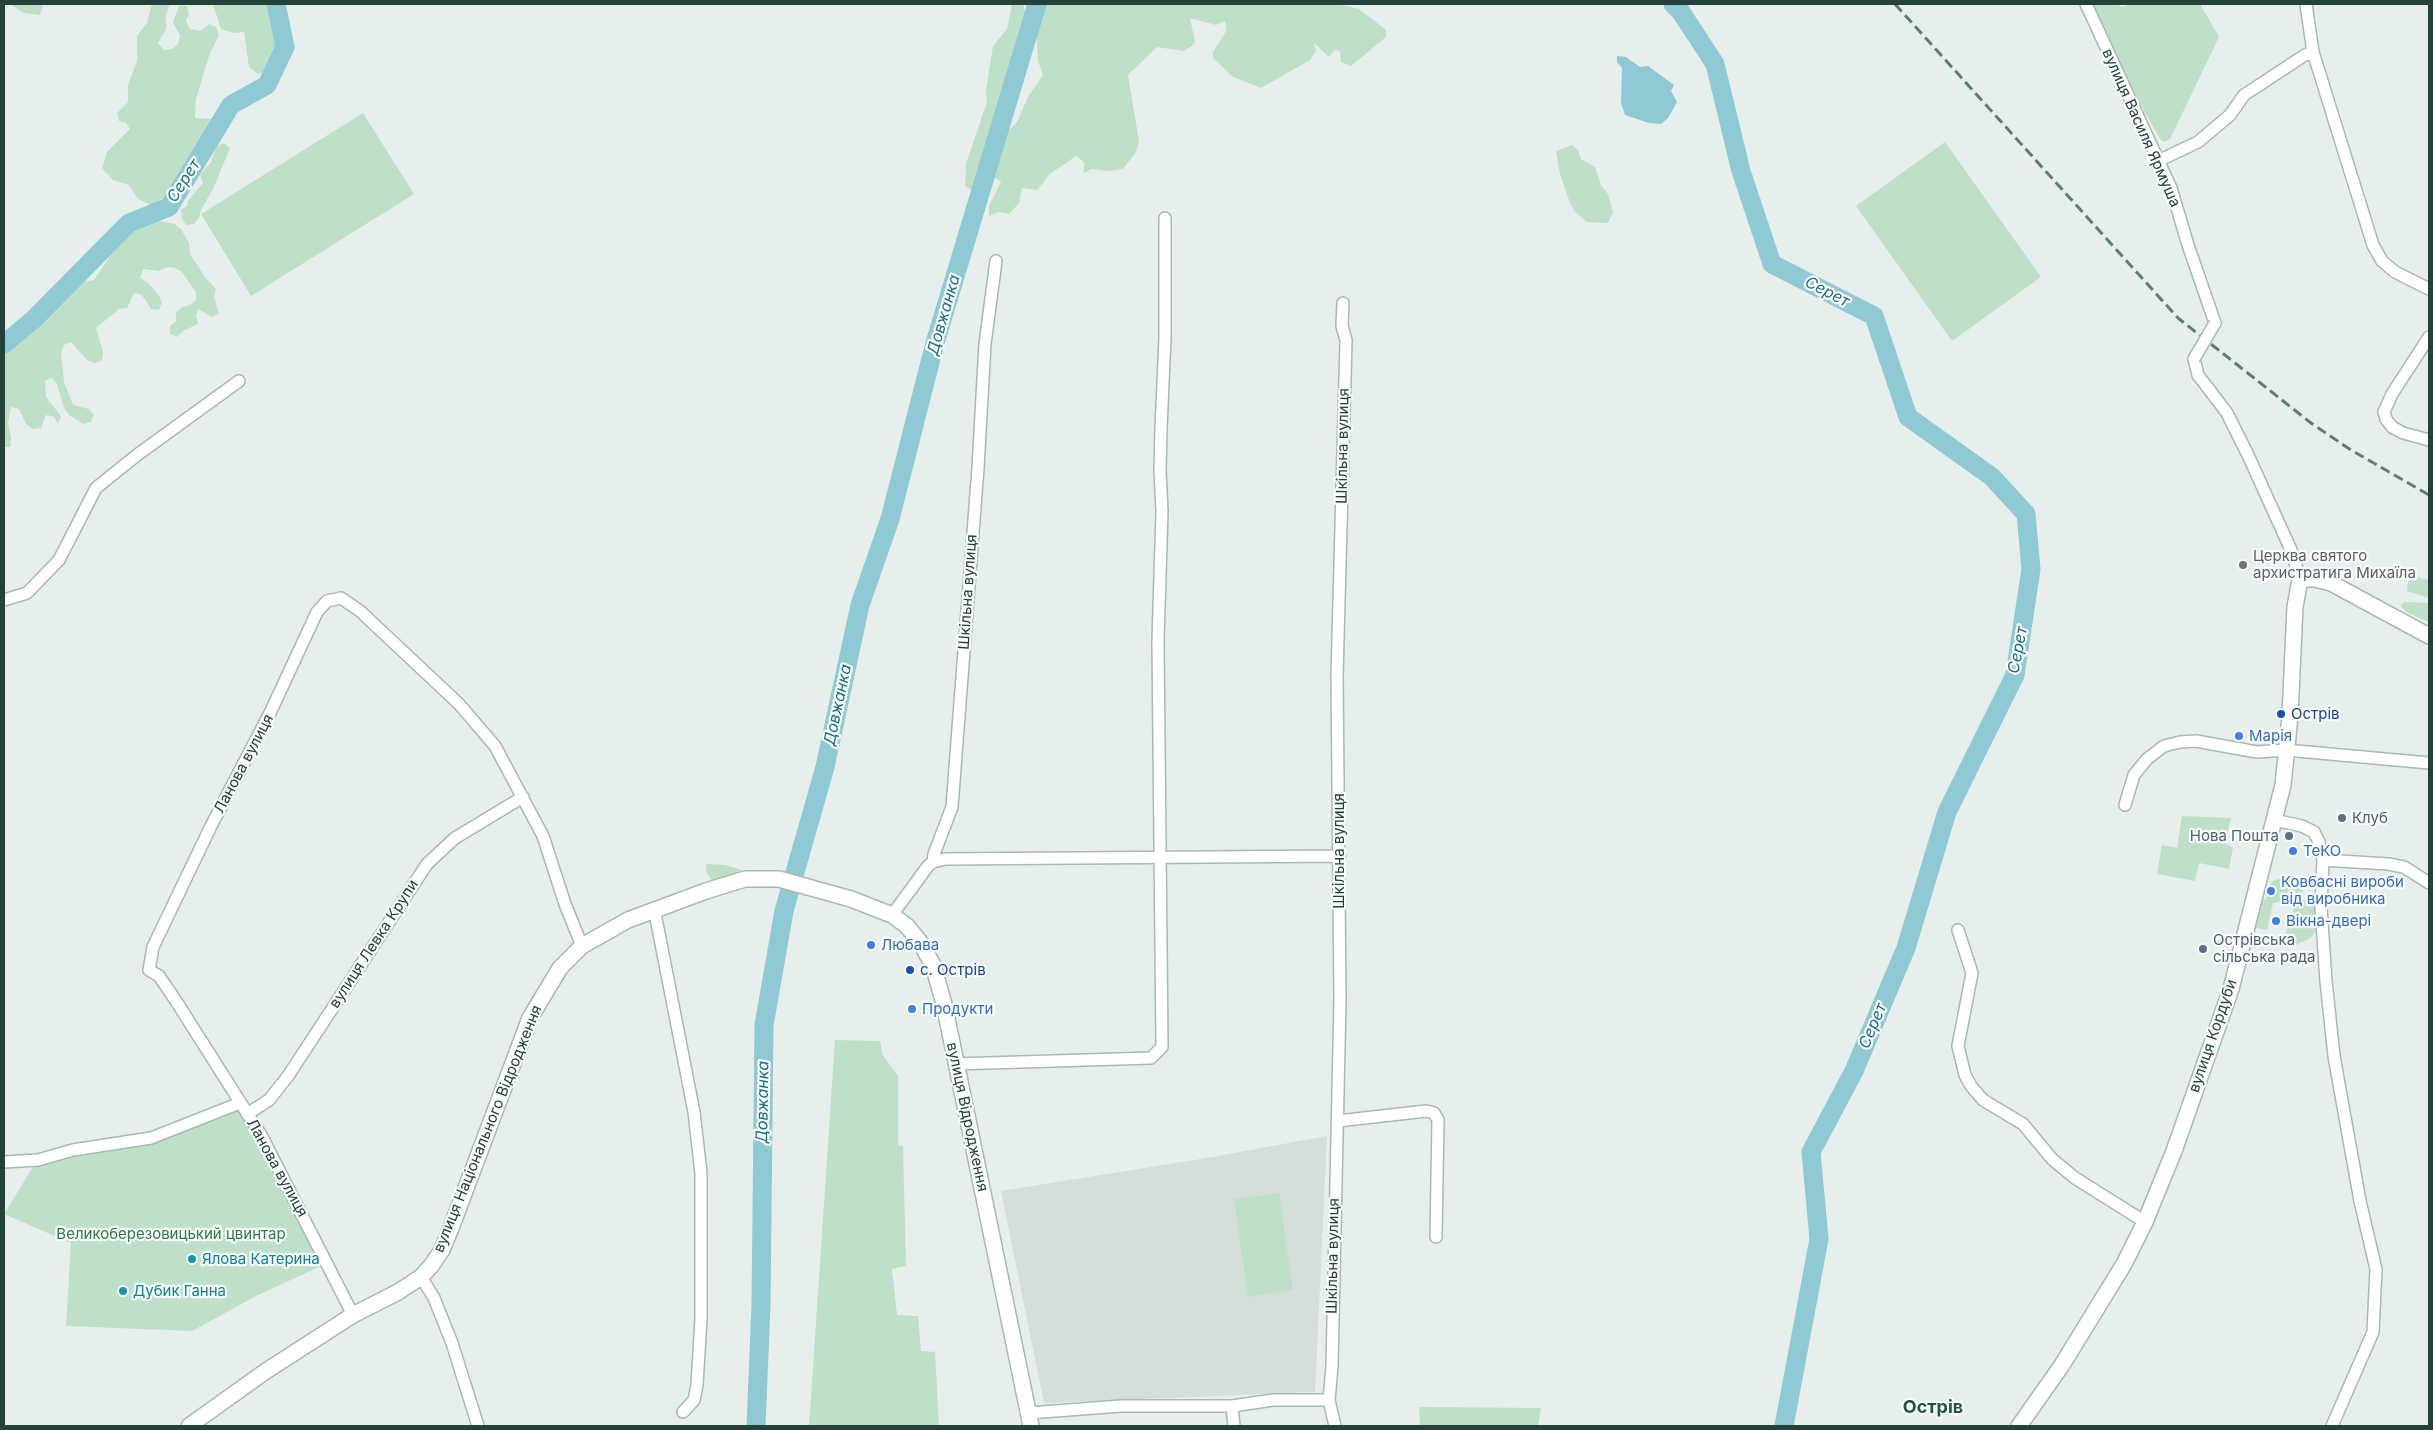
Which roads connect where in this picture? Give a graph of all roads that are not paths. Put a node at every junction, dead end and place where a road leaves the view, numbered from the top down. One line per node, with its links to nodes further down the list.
1 (2086, 4): 4 (street, вулиця Василя Ярмуша)
2 (2306, 4): 3 (street)
3 (2313, 52): 4 (street); 7 (street)
4 (2158, 161): 12 (street, вулиця Василя Ярмуша, bridge)
5 (1165, 218): 21 (street)
6 (996, 261): 23 (street, Шкільна вулиця)
7 (2429, 289)
8 (1343, 303): 20 (street, Шкільна вулиця)
9 (2429, 338): 11 (street)
10 (239, 381): 13 (street)
11 (2429, 440)
12 (2300, 579): 14 (street); 15 (street, вулиця Кордуби)
13 (4, 600)
14 (2429, 636)
15 (2286, 750): 16 (street); 18 (street); 19 (street, вулиця Кордуби)
16 (2429, 763)
17 (523, 797): 28 (street, Ланова вулиця); 30 (street, Ланова вулиця); 31 (street, вулиця Левка Крупи)
18 (2125, 805)
19 (2274, 820): 22 (street); 34 (street, вулиця Кордуби)
20 (1340, 856): 21 (street); 32 (street, Шкільна вулиця)
21 (1160, 858): 23 (street); 29 (street)
22 (2323, 860): 24 (street); 47 (street)
23 (933, 862): 26 (street)
24 (2429, 883)
25 (654, 908): 26 (street, вулиця Відродження); 28 (street, вулиця Національного Відродження); 40 (street)
26 (892, 915): 29 (street, вулиця Відродження)
27 (1958, 930): 34 (street)
28 (582, 946): 36 (street, вулиця Національного Відродження)
29 (955, 1064): 41 (street, вулиця Відродження)
30 (240, 1103): 31 (street, Ланова вулиця); 33 (street)
31 (248, 1114): 37 (street, Ланова вулиця)
32 (1338, 1121): 35 (street); 38 (street, Шкільна вулиця)
33 (4, 1162)
34 (2145, 1222): 46 (street, вулиця Кордуби)
35 (1436, 1237)
36 (421, 1277): 37 (street, вулиця Національного Відродження); 43 (street)
37 (353, 1315): 42 (street, вулиця Національного Відродження)
38 (1329, 1400): 39 (street); 45 (street, Шкільна вулиця)
39 (1232, 1406): 41 (street); 44 (street)
40 (684, 1412)
41 (1030, 1420)
42 (189, 1426)
43 (478, 1426)
44 (1234, 1426)
45 (1335, 1426)
46 (2019, 1426)
47 (2332, 1426)

